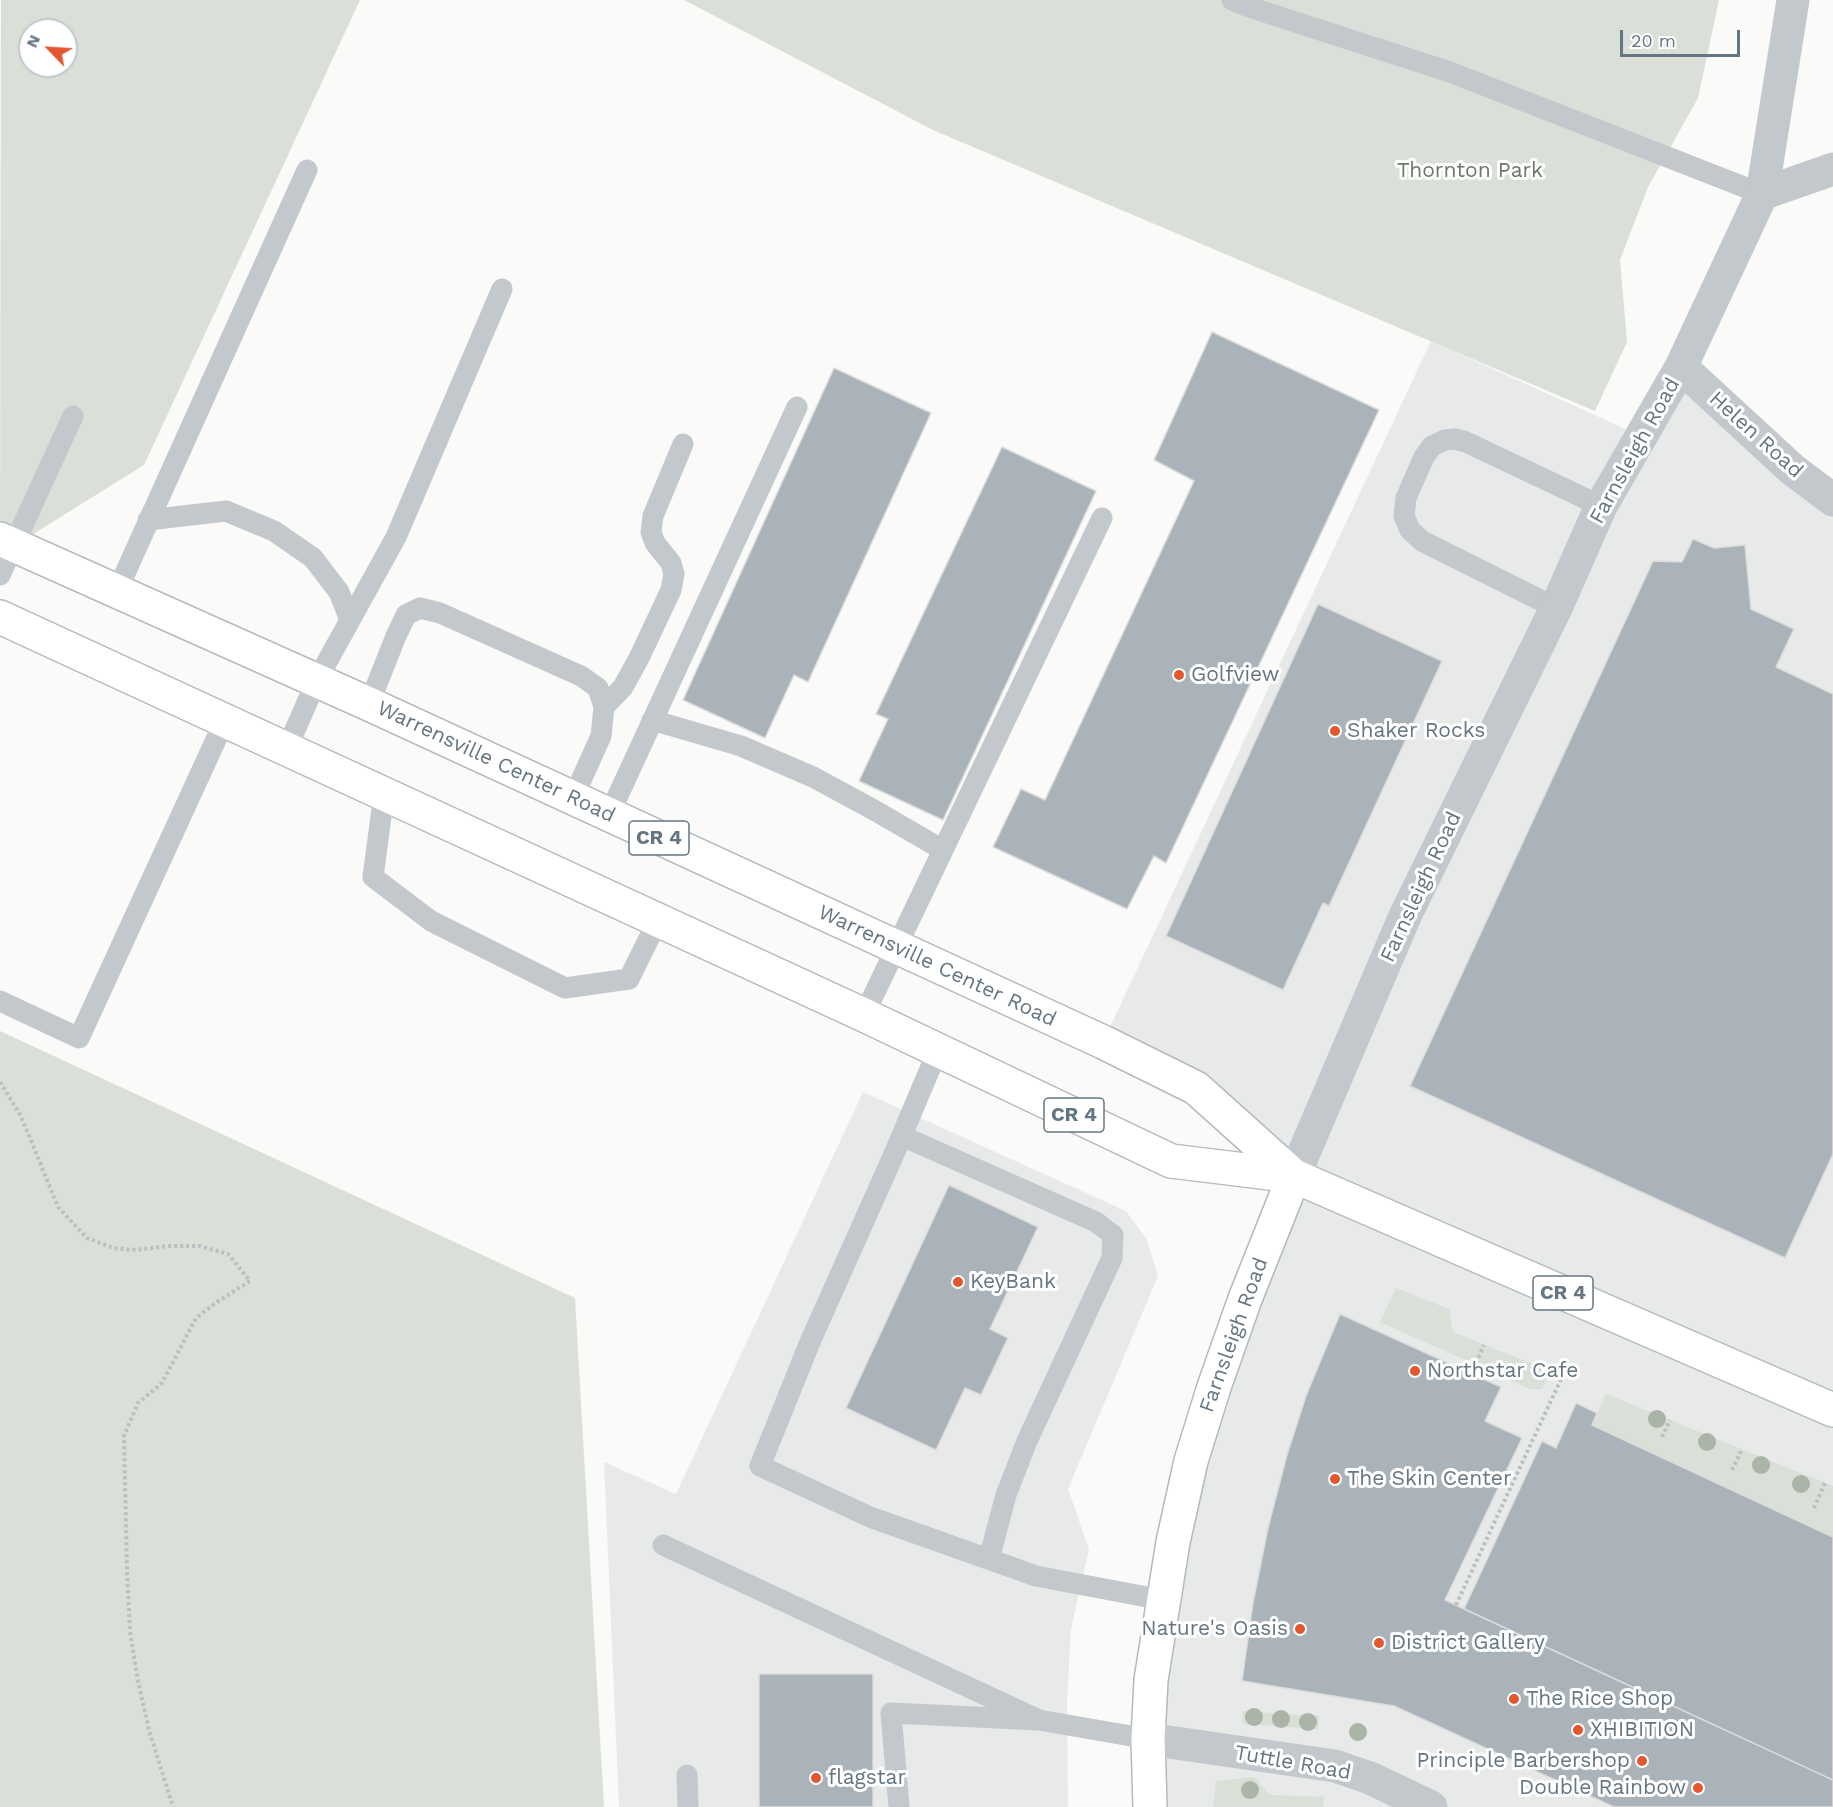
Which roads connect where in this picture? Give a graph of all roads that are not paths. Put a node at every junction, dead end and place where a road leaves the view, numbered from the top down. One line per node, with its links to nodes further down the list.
1 (1232, 0): 5 (lane)
2 (1793, 0): 5 (street, Farnsleigh Road)
3 (1833, 169): 5 (street)
4 (307, 170): 14 (lane)
5 (1761, 194): 7 (street, Farnsleigh Road)
6 (502, 290): 20 (lane)
7 (1681, 367): 11 (street, Helen Road); 12 (street, Farnsleigh Road)
8 (797, 407): 25 (lane)
9 (73, 416): 15 (lane)
10 (683, 444): 23 (lane)
11 (1833, 500)
12 (1601, 506): 18 (street, Farnsleigh Road); 18 (lane)
13 (1102, 518): 30 (lane)
14 (148, 520): 17 (lane); 20 (lane)
15 (7, 542): 16 (lane); 17 (main road, Warrensville Center Road / CR 4)
16 (0, 575)
17 (117, 591): 21 (main road, Warrensville Center Road / CR 4)
18 (1556, 608): 37 (street, Farnsleigh Road)
19 (0, 616): 24 (main road, Warrensville Center Road)
20 (350, 621): 21 (lane)
21 (317, 680): 22 (main road, Warrensville Center Road / CR 4); 26 (lane)
22 (369, 704): 23 (lane); 28 (main road, Warrensville Center Road / CR 4)
23 (604, 706): 28 (lane)
24 (225, 720): 26 (main road, Warrensville Center Road); 33 (lane)
25 (652, 720): 29 (lane); 30 (lane)
26 (287, 748): 27 (main road, Warrensville Center Road)
27 (384, 794): 31 (main road, Warrensville Center Road); 31 (lane)
28 (573, 798): 29 (main road, Warrensville Center Road / CR 4)
29 (609, 815): 32 (main road, Warrensville Center Road / CR 4)
30 (943, 850): 32 (lane)
31 (658, 920): 34 (main road, Warrensville Center Road)
32 (897, 947): 34 (lane); 37 (main road, Warrensville Center Road / CR 4)
33 (0, 1001)
34 (864, 1015): 35 (main road, Warrensville Center Road / CR 4)
35 (938, 1050): 36 (lane); 37 (main road, Warrensville Center Road / CR 4)
36 (902, 1136): 40 (lane); 40 (lane)
37 (1294, 1176): 38 (main road, Warrensville Center Road / CR 4); 41 (main road, Farnsleigh Road)
38 (1833, 1410)
39 (663, 1545): 42 (lane)
40 (989, 1559): 41 (lane)
41 (1163, 1600): 43 (main road, Farnsleigh Road)
42 (1039, 1720): 43 (lane); 46 (lane)
43 (1148, 1739): 47 (main road, Farnsleigh Road); 48 (street, Tuttle Road)
44 (687, 1775): 45 (lane)
45 (688, 1807)
46 (899, 1807)
47 (1150, 1807)
48 (1431, 1807)

